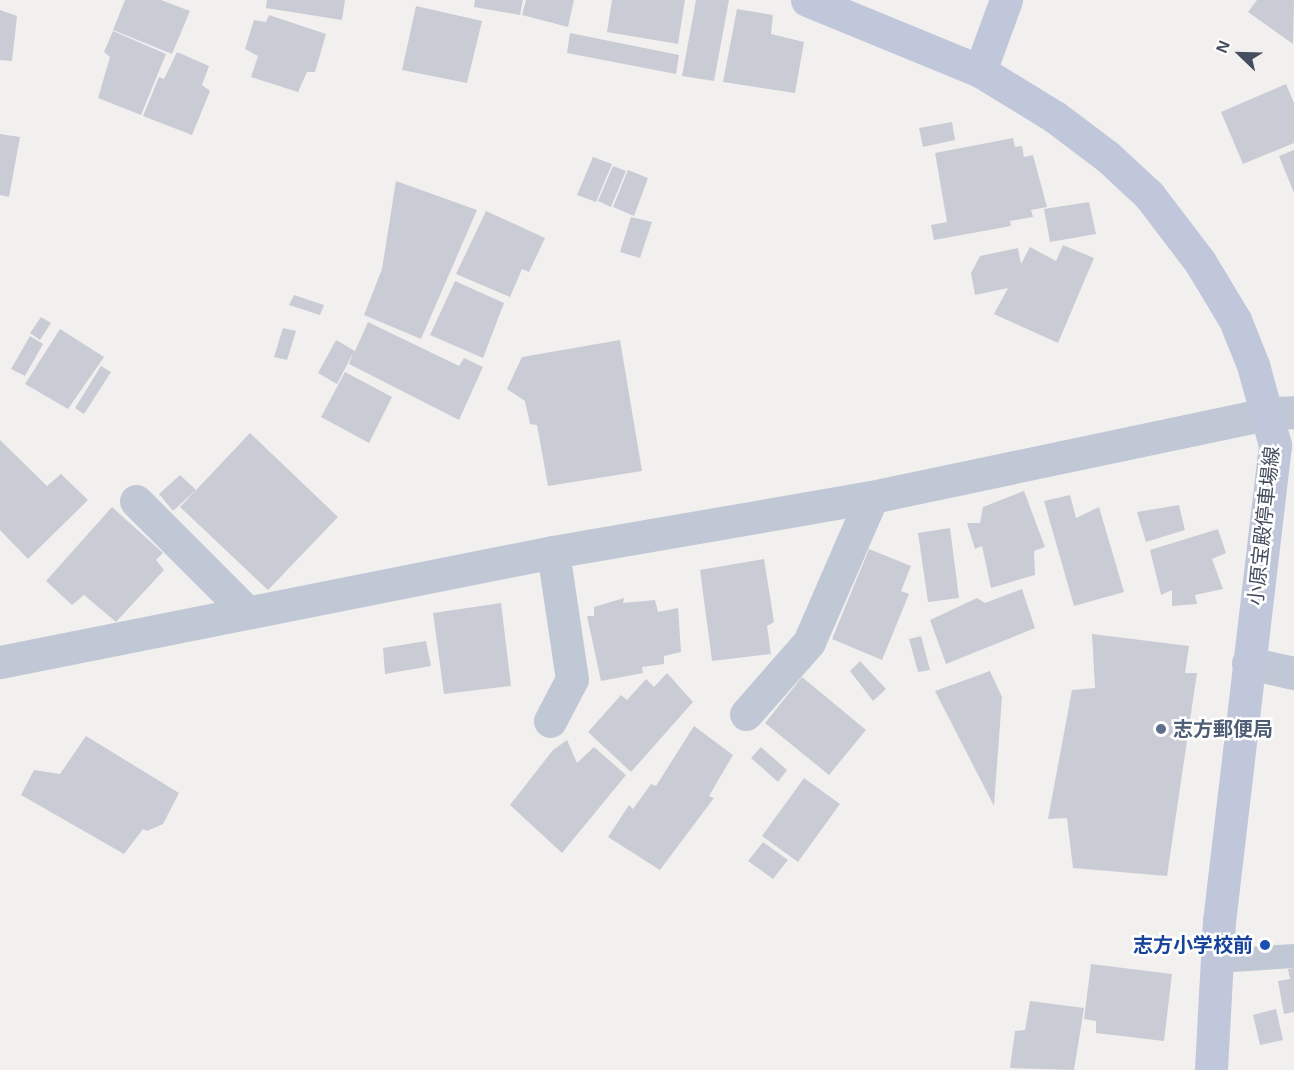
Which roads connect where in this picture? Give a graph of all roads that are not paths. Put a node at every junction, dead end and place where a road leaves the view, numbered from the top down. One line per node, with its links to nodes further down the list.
1 (807, 0): 3 (main road, 小原宝殿停車場線)
2 (1006, 0): 3 (main road)
3 (980, 71): 4 (main road, 小原宝殿停車場線)
4 (1282, 413): 5 (street); 10 (main road, 小原宝殿停車場線)
5 (872, 497): 7 (street); 12 (street)
6 (136, 501): 8 (street)
7 (553, 552): 8 (street); 13 (street)
8 (248, 612): 9 (street)
9 (0, 662)
10 (1248, 663): 11 (street); 15 (main road, 小原宝殿停車場線)
11 (1294, 673)
12 (746, 714)
13 (550, 721)
14 (1294, 956): 15 (lane)
15 (1217, 961): 16 (main road, 小原宝殿停車場線)
16 (1211, 1070)

